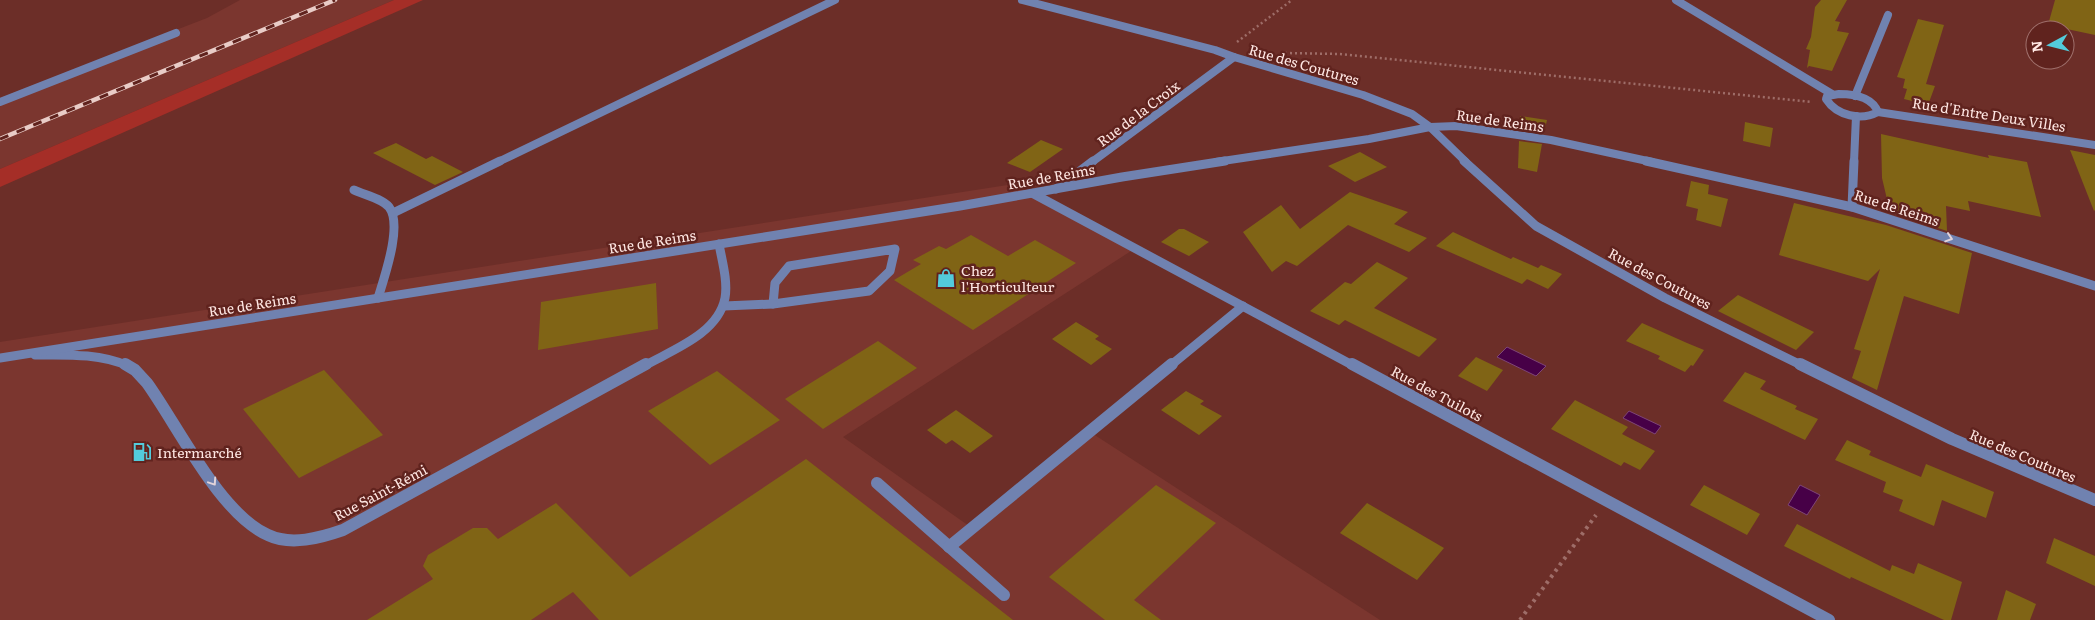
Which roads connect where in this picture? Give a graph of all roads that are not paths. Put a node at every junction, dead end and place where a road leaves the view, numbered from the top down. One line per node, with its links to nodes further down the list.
1 (835, 0): 18 (street)
2 (1022, 0): 6 (street, Rue des Coutures)
3 (1676, 0): 7 (street)
4 (1888, 15): 8 (street)
5 (176, 33): 9 (street)
6 (1234, 57): 12 (street, Rue des Coutures); 14 (street, Rue de la Croix)
7 (1832, 94): 8 (street); 11 (street)
8 (1855, 96): 10 (street)
9 (0, 102)
10 (1878, 112): 11 (street); 13 (street, Rue d'Entre Deux Villes)
11 (1856, 116): 17 (street)
12 (1430, 127): 14 (street, Rue de Reims); 17 (street, Rue de Reims); 28 (street, Rue des Coutures)
13 (2095, 145)
14 (1056, 189): 16 (street, Rue de Reims)
15 (354, 190): 18 (street)
16 (1032, 193): 19 (street, Rue de Reims); 24 (street, Rue des Tuilots)
17 (1852, 207): 20 (street, Rue de Reims, one-way to 20)
18 (393, 213): 21 (street)
19 (719, 244): 21 (street, Rue de Reims); 23 (street)
20 (2095, 286)
21 (378, 298): 25 (street, Rue de Reims)
22 (773, 304): 22 (street); 23 (street)
23 (724, 306): 25 (street, Rue Saint-Rémi, one-way to 23)
24 (1243, 306): 29 (street); 31 (street, Rue des Tuilots)
25 (22, 354): 26 (street, Rue de Reims)
26 (0, 358)
27 (877, 483): 29 (street)
28 (2095, 500)
29 (949, 547): 30 (street)
30 (1004, 595)
31 (1829, 620)

